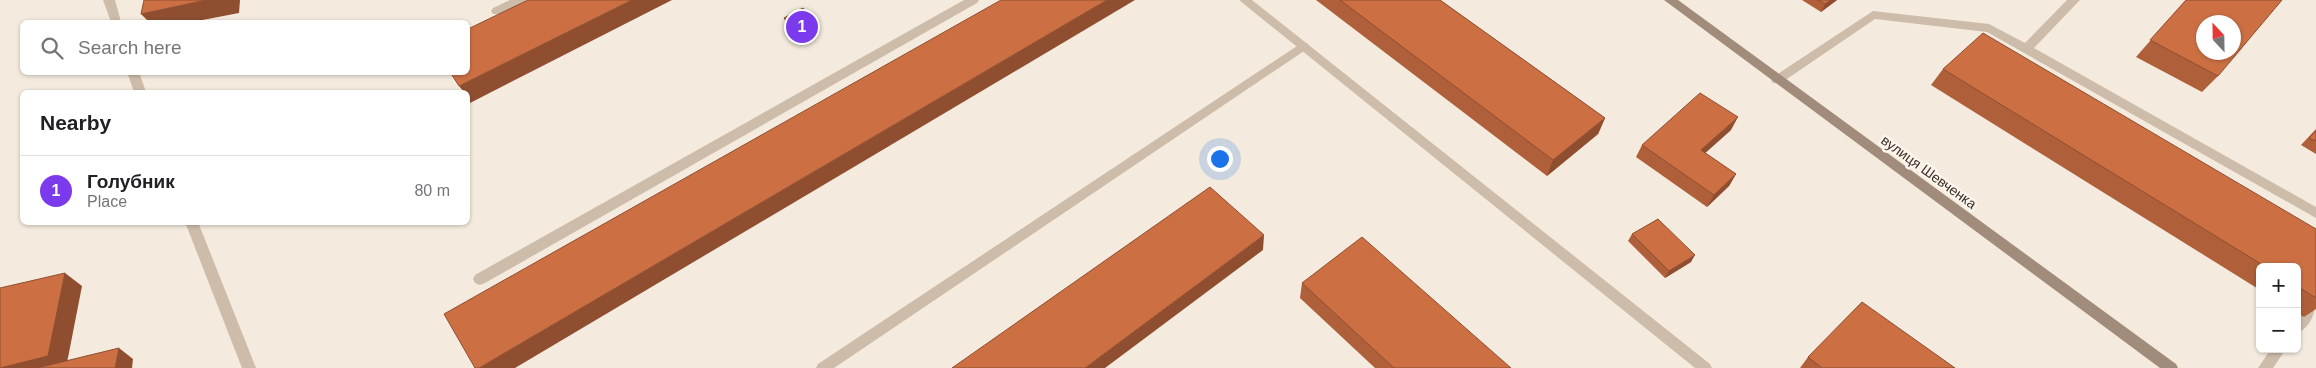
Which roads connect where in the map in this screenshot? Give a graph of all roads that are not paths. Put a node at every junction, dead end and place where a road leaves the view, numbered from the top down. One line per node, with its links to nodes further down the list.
1 (108, 0): 8 (street)
2 (520, 0): 7 (street)
3 (973, 0): 16 (street)
4 (1245, 0): 9 (street)
5 (1670, 0): 12 (street, вулиця Шевченка)
6 (2074, 0): 10 (street)
7 (498, 11)
8 (115, 20)
9 (1303, 46): 21 (street); 22 (street)
10 (2026, 49): 12 (street); 14 (street)
11 (134, 75): 13 (street)
12 (1777, 80): 23 (street, вулиця Шевченка)
13 (139, 90)
14 (2316, 213)
15 (192, 225): 20 (street)
16 (480, 280)
17 (2316, 302): 18 (street)
18 (2301, 321)
19 (2276, 353): 24 (street)
20 (249, 368)
21 (823, 368)
22 (1705, 368)
23 (2171, 368)
24 (2265, 368)

